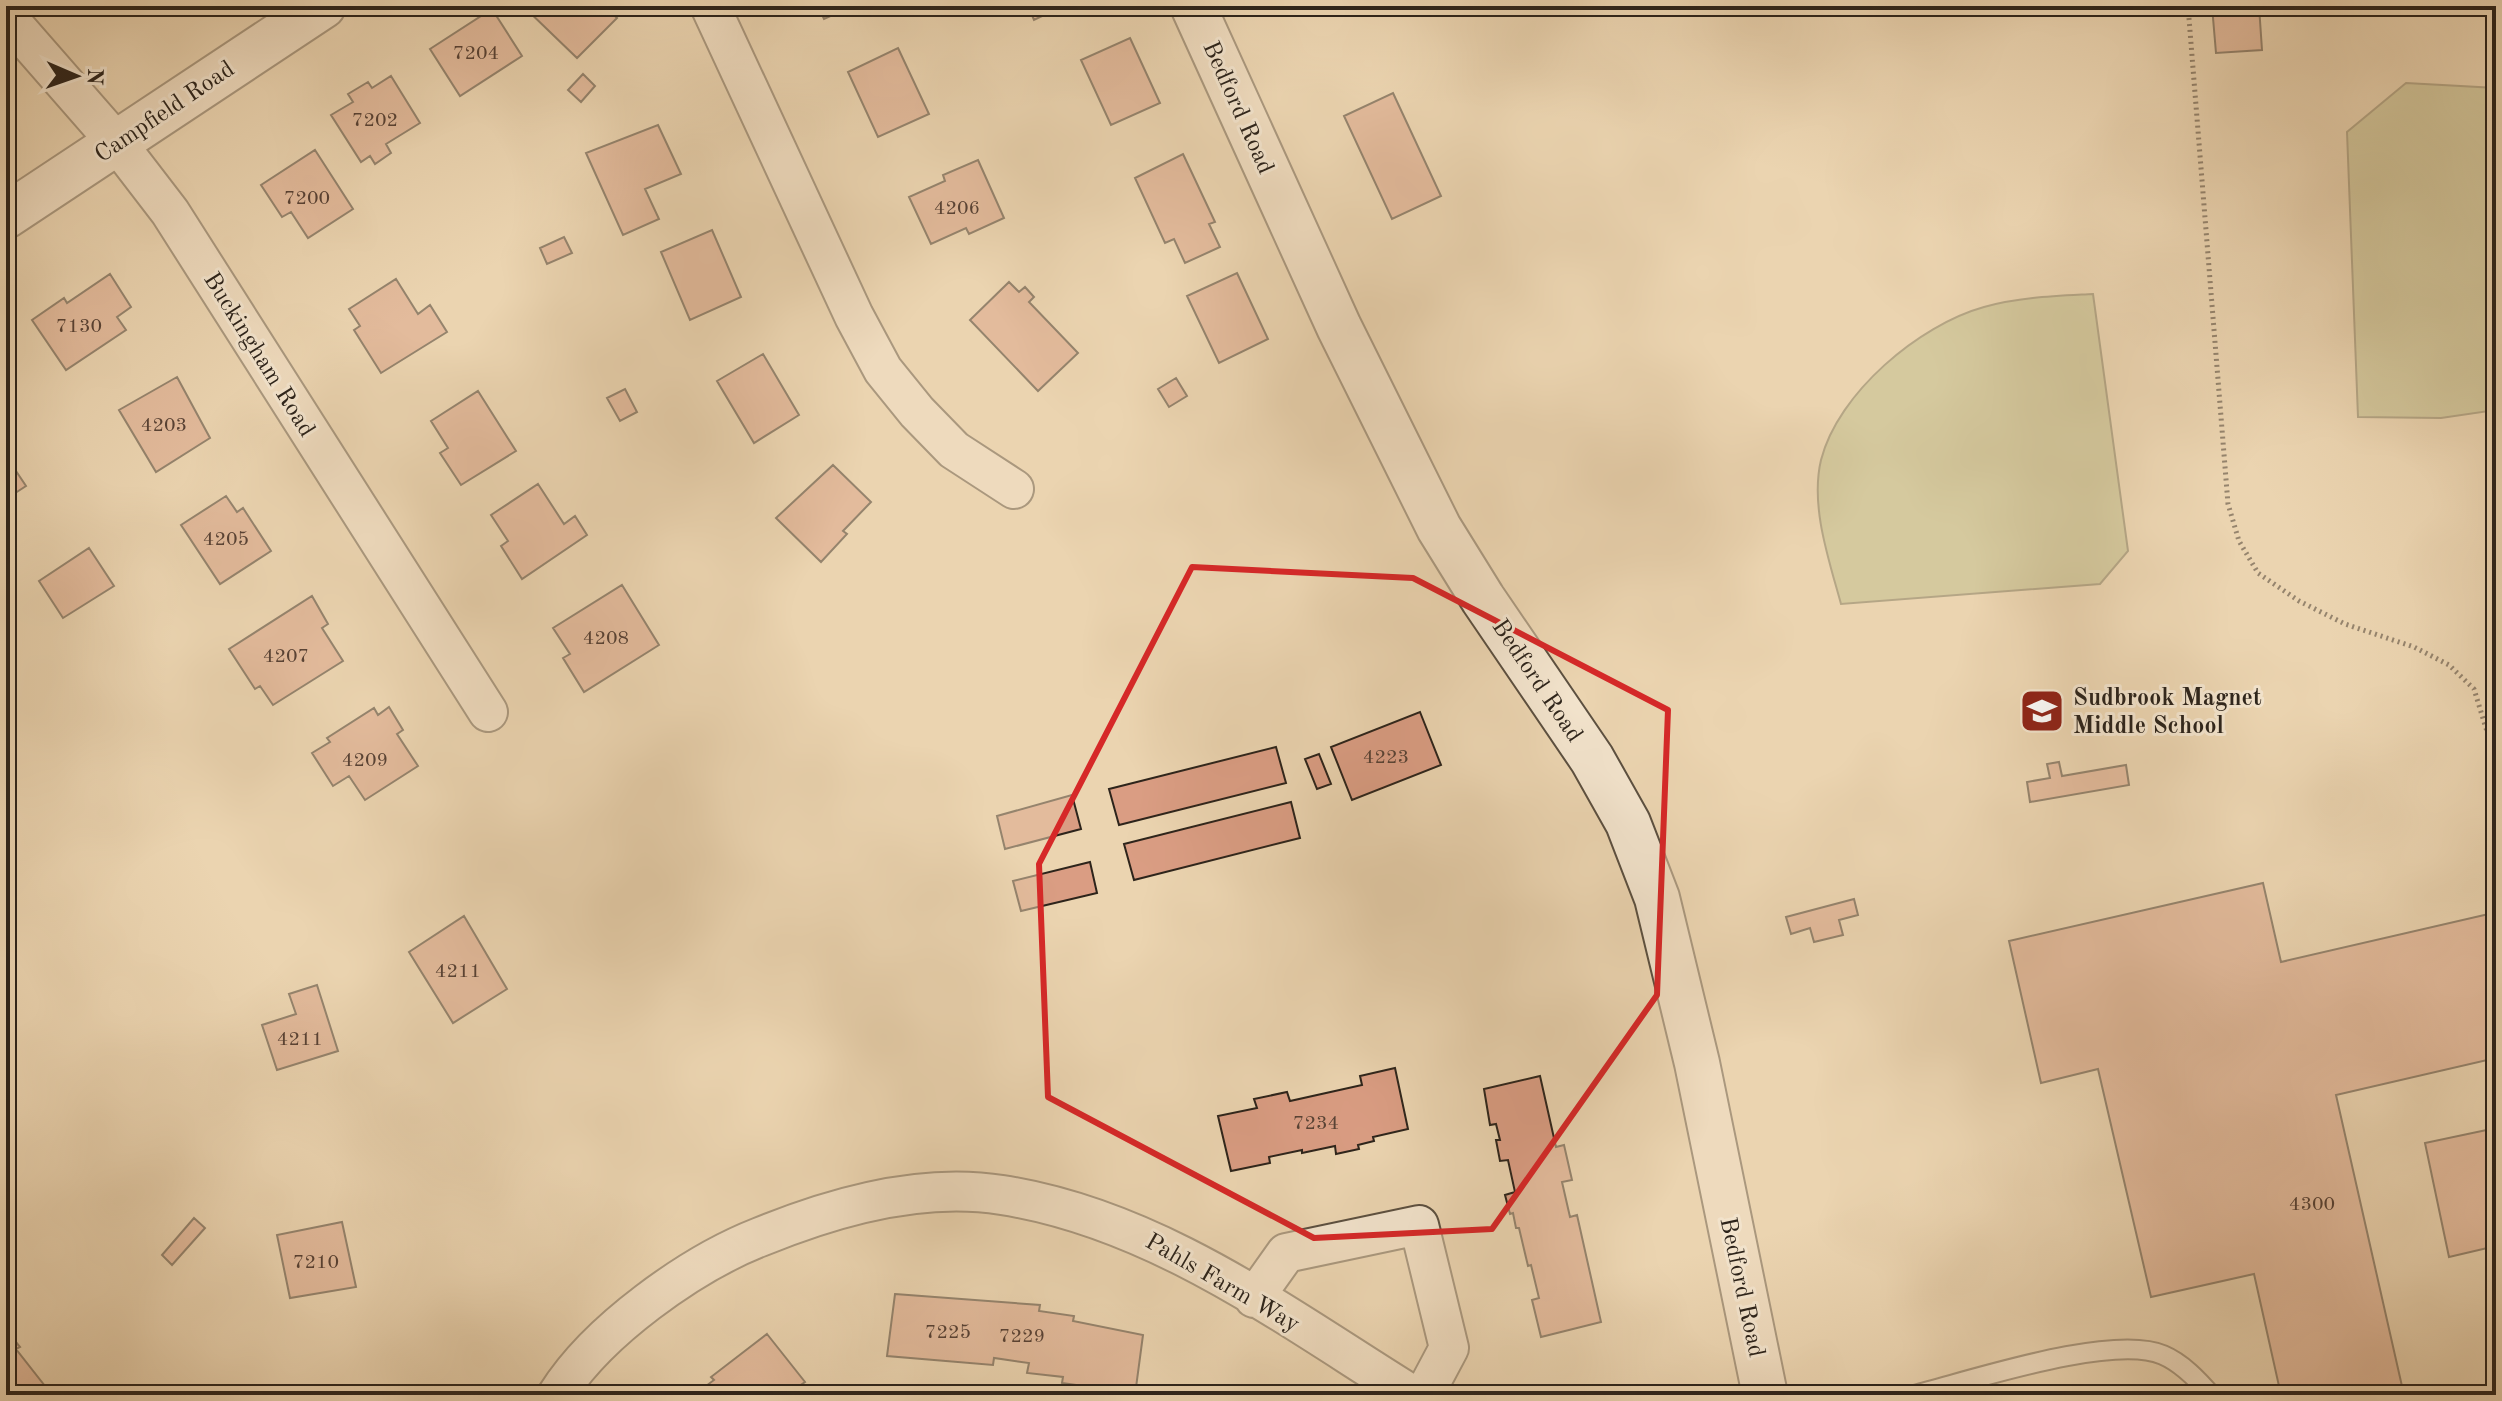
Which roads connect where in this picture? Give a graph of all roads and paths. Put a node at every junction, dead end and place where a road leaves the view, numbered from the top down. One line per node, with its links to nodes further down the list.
1 (323, 6): 6 (street, Campfield Road)
2 (710, 6): 8 (street)
3 (1193, 6): 15 (street, Bedford Road)
4 (2188, 6): 10 (path)
5 (6, 16): 6 (street, Buckingham Road)
6 (117, 143): 7 (street, Campfield Road); 9 (street, Buckingham Road)
7 (6, 216)
8 (1014, 489)
9 (488, 712)
10 (2496, 761)
11 (1254, 1298): 12 (street, Pahls Farm Way); 13 (street, Pahls Farm Way); 14 (street)
12 (557, 1395)
13 (1412, 1395)
14 (1424, 1395)
15 (1765, 1395)
16 (1914, 1395): 17 (lane)
17 (2211, 1395)

